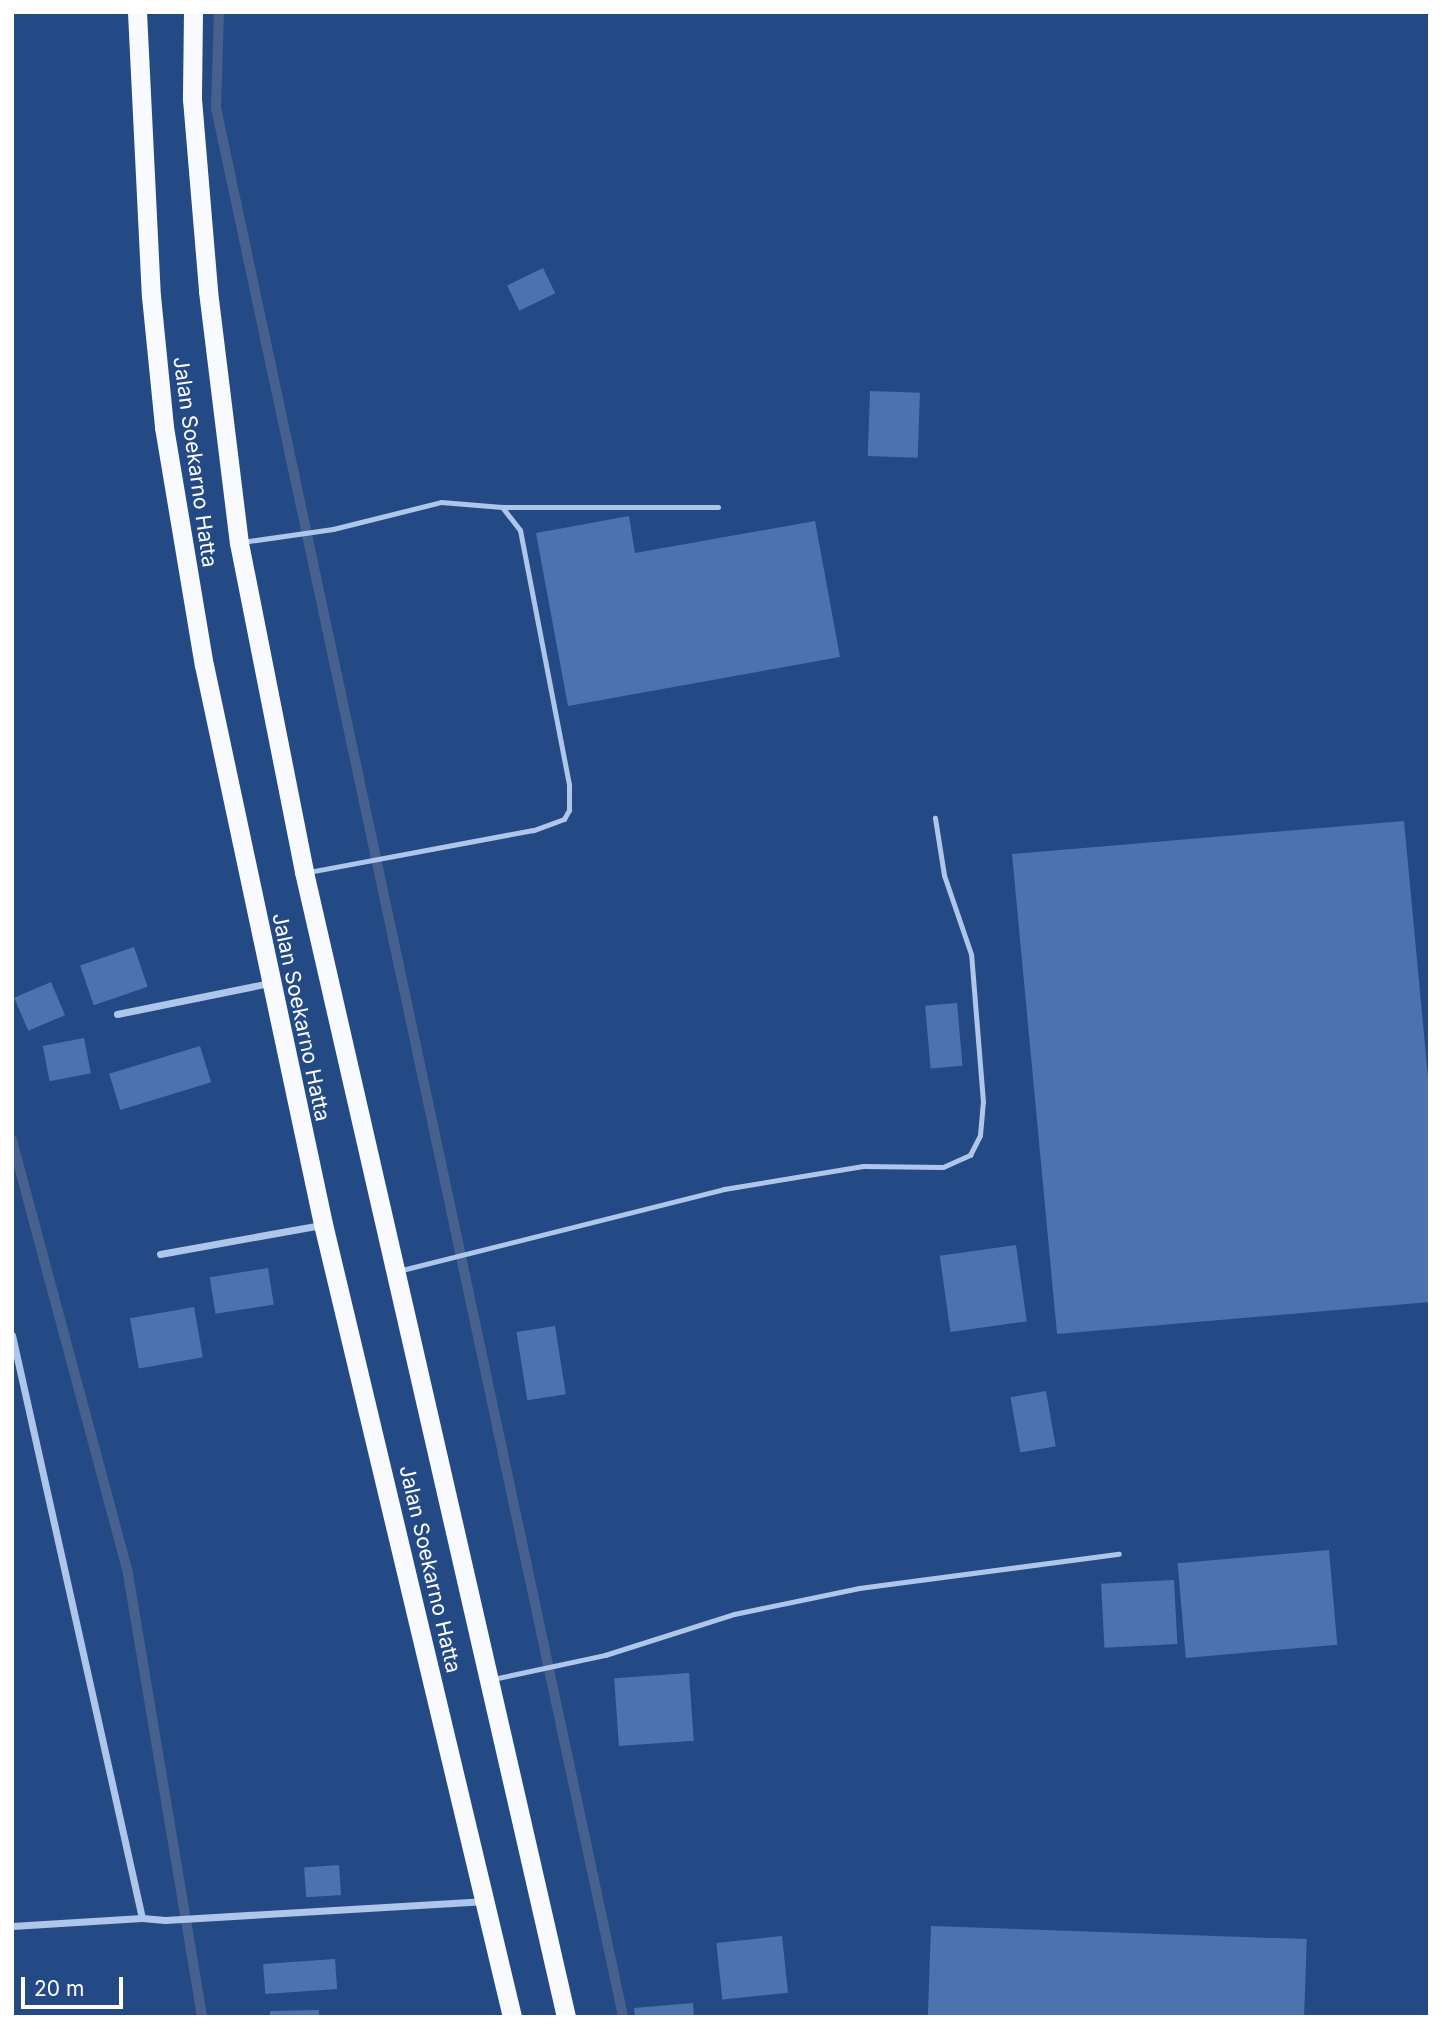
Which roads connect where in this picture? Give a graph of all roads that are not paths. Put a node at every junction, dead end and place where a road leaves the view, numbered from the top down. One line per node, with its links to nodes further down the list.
1 (137, 12): 8 (highway, Jalan Soekarno Hatta)
2 (193, 12): 5 (highway, Jalan Soekarno Hatta)
3 (502, 507): 4 (lane); 5 (lane); 7 (lane)
4 (718, 507)
5 (239, 543): 7 (highway, Jalan Soekarno Hatta)
6 (935, 818): 12 (lane)
7 (304, 873): 12 (highway, Jalan Soekarno Hatta)
8 (269, 982): 9 (street); 10 (highway, Jalan Soekarno Hatta)
9 (117, 1014)
10 (323, 1224): 11 (street); 16 (highway, Jalan Soekarno Hatta)
11 (160, 1254)
12 (398, 1272): 15 (highway, Jalan Soekarno Hatta)
13 (12, 1335): 17 (street)
14 (1119, 1554): 15 (lane)
15 (490, 1679): 20 (highway, Jalan Soekarno Hatta)
16 (486, 1901): 17 (street); 19 (highway, Jalan Soekarno Hatta)
17 (142, 1918): 18 (street)
18 (12, 1926)
19 (512, 2017)
20 (566, 2017)

